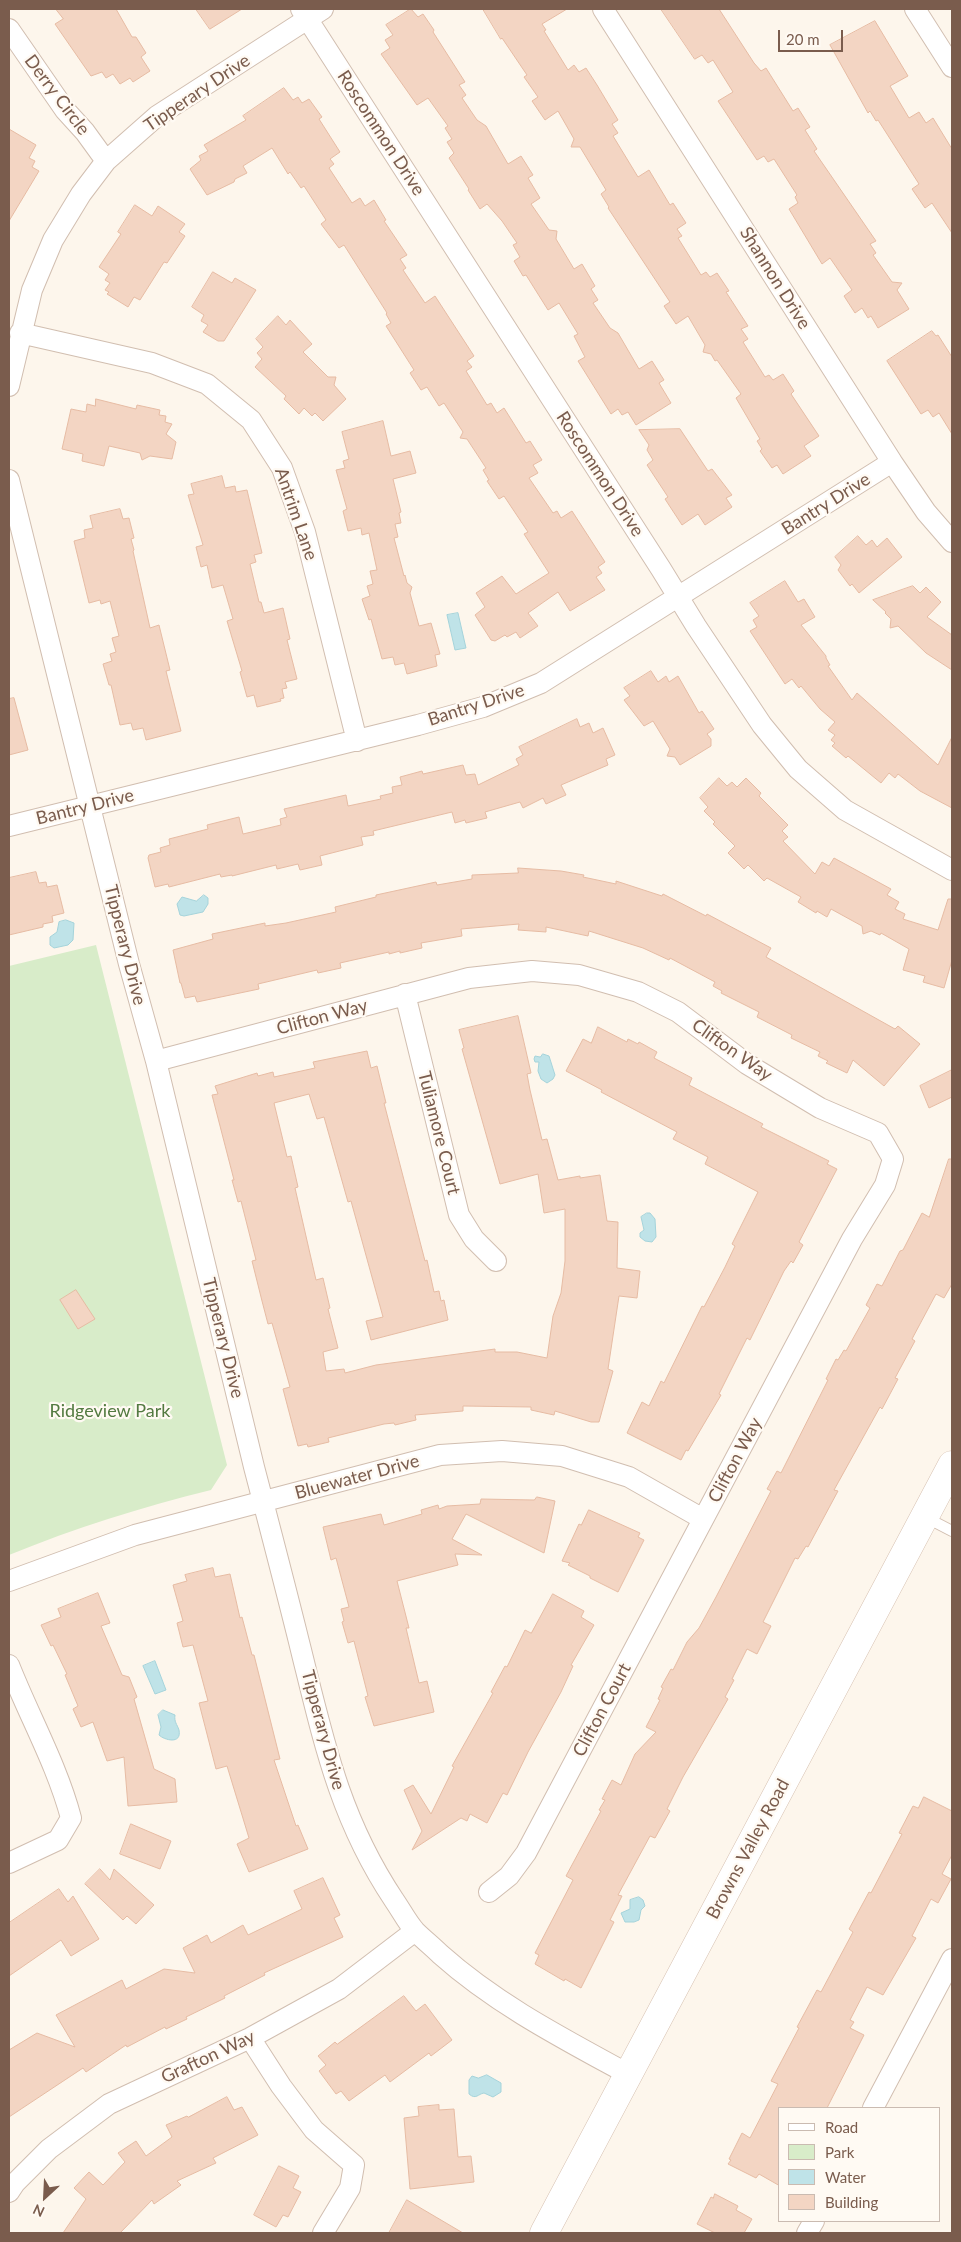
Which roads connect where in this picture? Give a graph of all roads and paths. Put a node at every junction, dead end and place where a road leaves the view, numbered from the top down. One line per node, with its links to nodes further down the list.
1 (604, 9): 9 (street, Shannon Drive)
2 (915, 9): 5 (street)
3 (311, 12): 6 (street, Tipperary Drive); 12 (street, Roscommon Drive)
4 (9, 29): 6 (street, Derry Circle)
5 (952, 67)
6 (106, 161): 7 (street, Tipperary Drive)
7 (20, 333): 8 (street, Tipperary Drive); 13 (street, Antrim Lane)
8 (9, 386)
9 (892, 462): 11 (street, Shannon Drive); 12 (street, Bantry Drive)
10 (9, 480): 14 (street, Tipperary Drive)
11 (952, 542)
12 (678, 597): 13 (street, Bantry Drive); 16 (street, Roscommon Drive)
13 (357, 741): 14 (street, Bantry Drive)
14 (90, 806): 15 (street, Bantry Drive); 18 (street, Tipperary Drive)
15 (9, 826)
16 (952, 870)
17 (404, 994): 18 (street, Clifton Way); 19 (street, Tuliamore Court); 23 (street, Clifton Way)
18 (156, 1061): 21 (street, Tipperary Drive)
19 (496, 1261)
20 (952, 1465): 22 (main road, Browns Valley Road)
21 (264, 1503): 23 (street, Bluewater Drive); 25 (street, Bluewater Drive); 29 (street, Tipperary Drive)
22 (925, 1517): 24 (lane); 32 (main road, Browns Valley Road)
23 (703, 1519): 28 (street, Clifton Court)
24 (952, 1531)
25 (9, 1581)
26 (9, 1665): 27 (street)
27 (9, 1863)
28 (489, 1892)
29 (415, 1931): 31 (street, Grafton Way); 32 (street, Tipperary Drive)
30 (952, 1959): 33 (street)
31 (250, 2038): 34 (street, Grafton Way); 36 (street)
32 (628, 2074): 37 (main road, Browns Valley Road)
33 (874, 2107)
34 (9, 2192)
35 (813, 2222): 38 (street)
36 (323, 2233)
37 (544, 2233)
38 (807, 2233)

